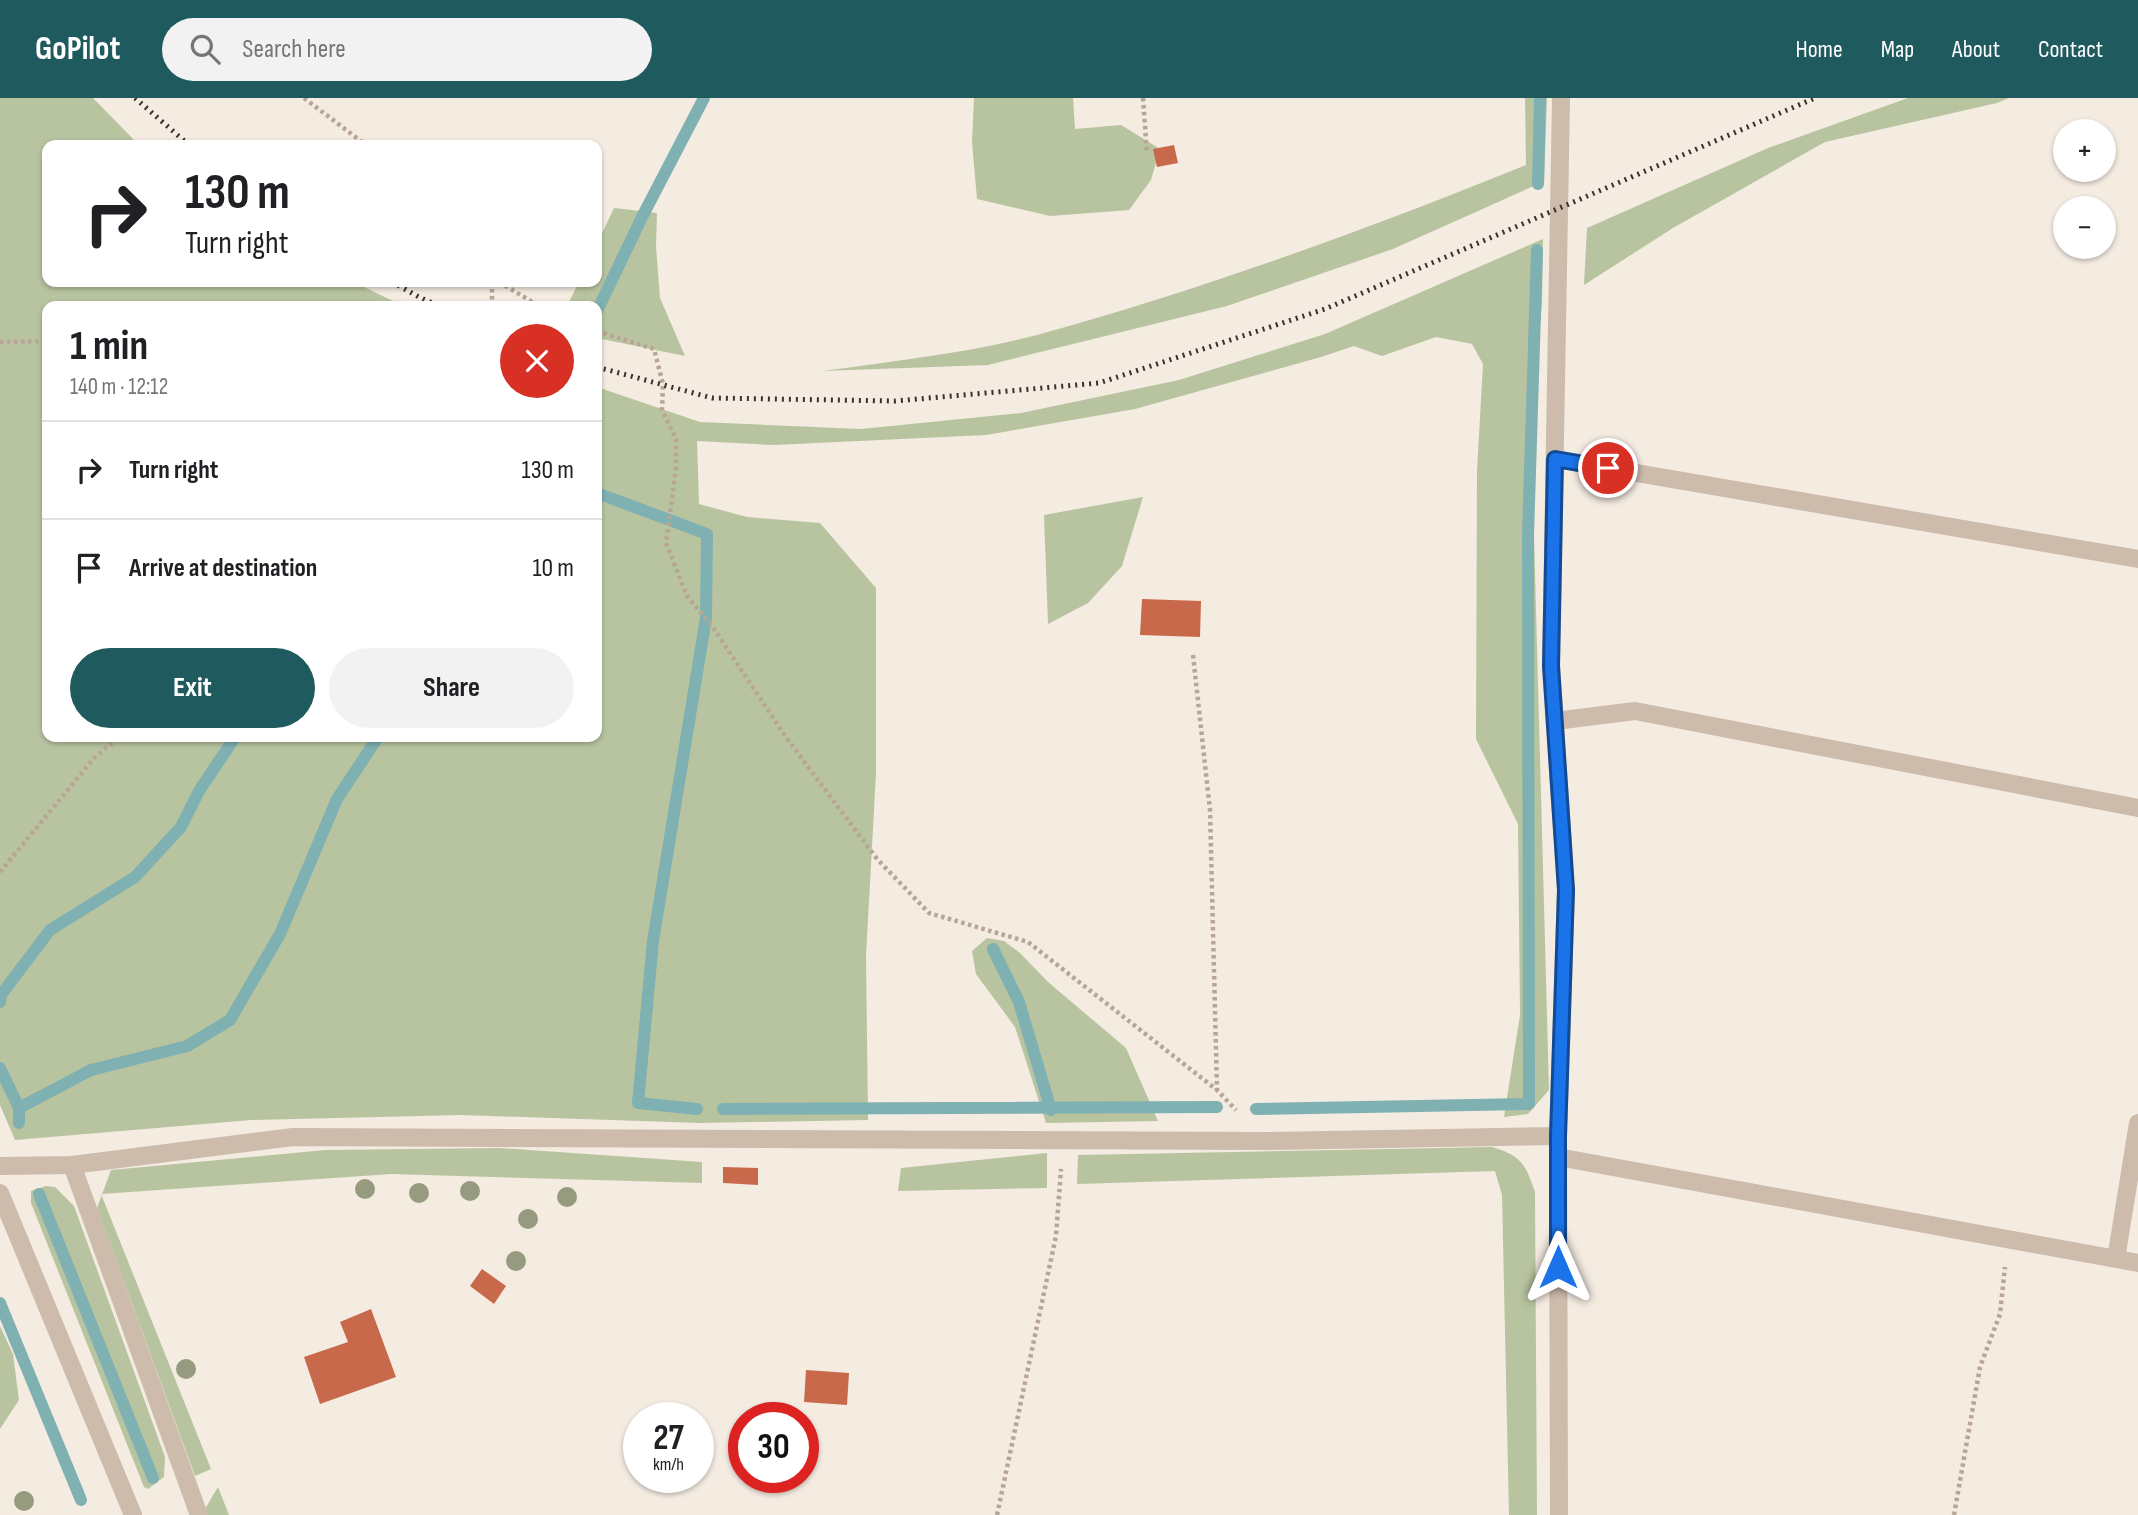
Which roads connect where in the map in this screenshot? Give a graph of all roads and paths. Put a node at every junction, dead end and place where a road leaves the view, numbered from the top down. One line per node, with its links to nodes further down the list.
1 (304, 98): 4 (path)
2 (1143, 98): 5 (path)
3 (1561, 98): 11 (street)
4 (359, 140)
5 (1147, 154)
6 (507, 287): 7 (path)
7 (531, 301)
8 (602, 333): 18 (path)
9 (42, 341): 10 (path)
10 (0, 342)
11 (1555, 459): 12 (street); 14 (street)
12 (2138, 559)
13 (1193, 654): 18 (path)
14 (1555, 721): 16 (street); 20 (street)
15 (113, 742): 17 (path)
16 (2138, 808)
17 (0, 872)
18 (1217, 1090): 22 (path)
19 (2138, 1123): 28 (street)
20 (1558, 1136): 22 (street); 23 (street)
21 (1063, 1141): 22 (street); 24 (street); 32 (path)
22 (1266, 1141)
23 (1558, 1157): 27 (street); 33 (street)
24 (72, 1165): 25 (street); 31 (street)
25 (0, 1166)
26 (0, 1194): 30 (street)
27 (2008, 1239): 28 (street); 34 (path)
28 (2116, 1259): 29 (street)
29 (2138, 1263)
30 (133, 1515)
31 (199, 1515)
32 (997, 1515)
33 (1559, 1515)
34 (1954, 1515)

